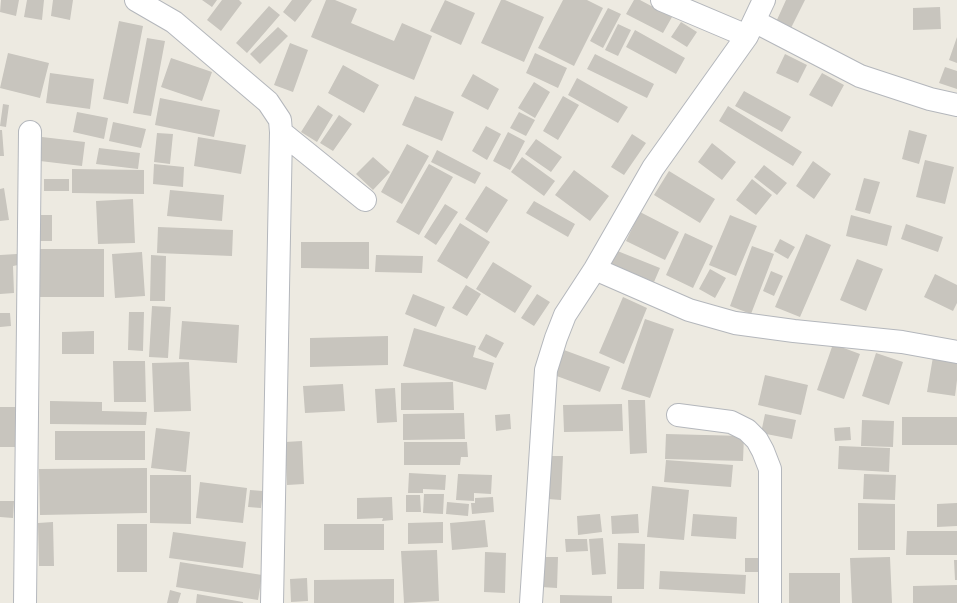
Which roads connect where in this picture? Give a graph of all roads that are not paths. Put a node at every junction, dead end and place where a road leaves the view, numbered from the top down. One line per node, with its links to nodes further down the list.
1 (662, 0): 4 (street)
2 (764, 0): 4 (street)
3 (139, 1): 7 (street)
4 (750, 28): 5 (street); 9 (street)
5 (957, 105)
6 (30, 132): 12 (street)
7 (281, 132): 8 (street); 13 (street)
8 (365, 200)
9 (595, 269): 10 (street); 14 (street)
10 (957, 352)
11 (678, 416): 15 (street)
12 (25, 603)
13 (272, 603)
14 (531, 603)
15 (770, 603)

